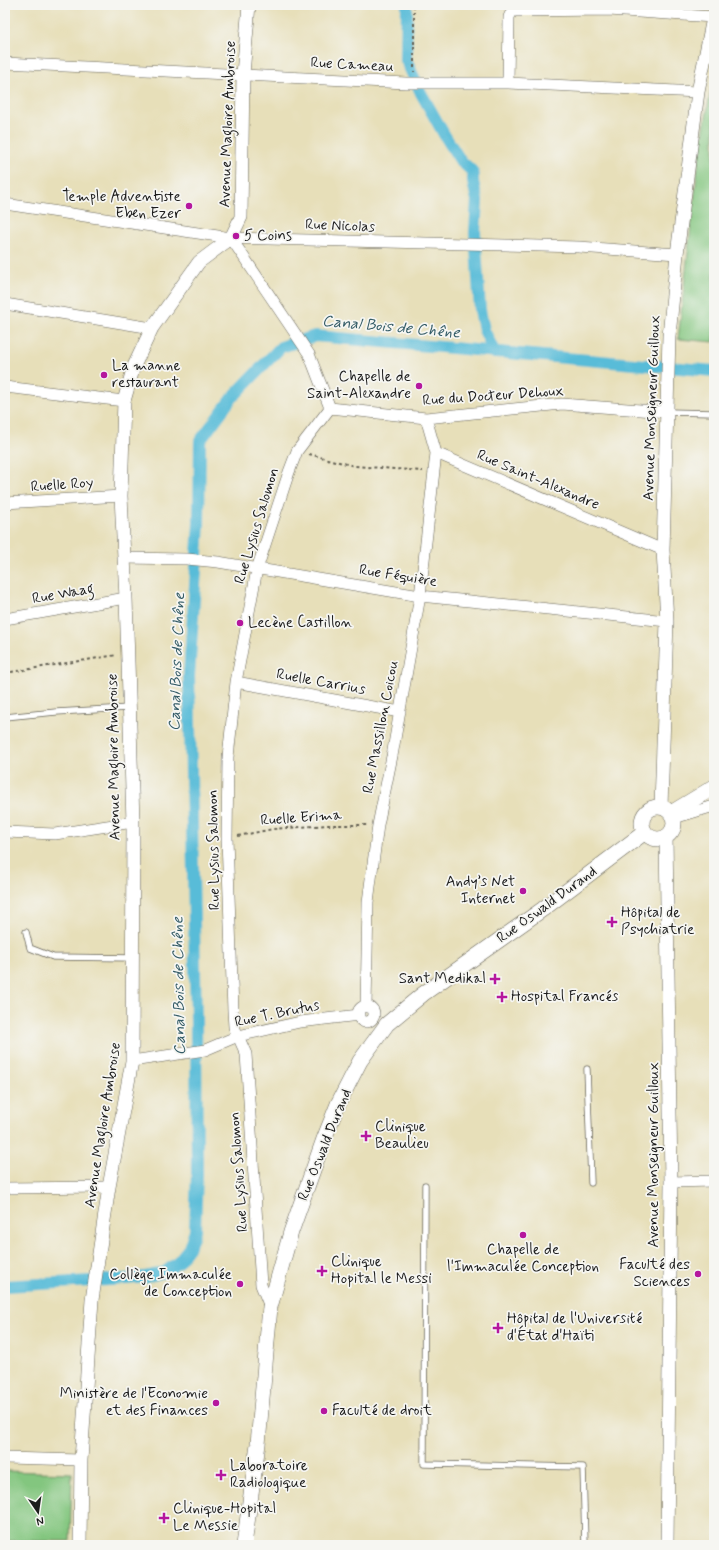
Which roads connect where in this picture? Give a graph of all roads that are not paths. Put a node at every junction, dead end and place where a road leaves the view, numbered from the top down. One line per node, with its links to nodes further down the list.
1 (249, 5): 4 (street, Avenue Magloire Ambroise)
2 (713, 15): 5 (street); 6 (street, Avenue Monseigneur Guilloux)
3 (5, 63): 4 (street, Rue Cameau)
4 (243, 74): 5 (street, Rue Cameau); 8 (street, Avenue Magloire Ambroise)
5 (508, 82): 6 (street, Rue Cameau)
6 (698, 92): 9 (street, Avenue Monseigneur Guilloux)
7 (5, 204): 8 (street, Rue Nicolas)
8 (231, 238): 9 (street, Rue Nicolas); 11 (street, Avenue Magloire Ambroise); 14 (street)
9 (677, 254): 15 (street, Avenue Monseigneur Guilloux)
10 (5, 304): 11 (street)
11 (152, 328): 13 (street, Avenue Magloire Ambroise)
12 (5, 387): 13 (street)
13 (124, 401): 19 (street, Avenue Magloire Ambroise)
14 (330, 408): 17 (street, Rue du Docteur Dehoux); 23 (street, Rue Lysius Salomon)
15 (667, 412): 16 (lane); 17 (street, Rue du Docteur Dehoux); 21 (street, Avenue Monseigneur Guilloux)
16 (714, 413)
17 (426, 418): 18 (street)
18 (436, 453): 21 (street, Rue Saint-Alexandre); 24 (street, Rue Massillon Coicou)
19 (121, 496): 20 (street, Ruelle Roy); 22 (street, Avenue Magloire Ambroise)
20 (5, 503)
21 (663, 550): 27 (street, Avenue Monseigneur Guilloux)
22 (124, 558): 23 (street, Rue Féquière); 25 (street, Avenue Magloire Ambroise)
23 (257, 569): 24 (street, Rue Féquière); 28 (street, Rue Lysius Salomon)
24 (420, 596): 27 (street, Rue Féquière); 30 (street, Rue Massillon Coicou)
25 (126, 598): 26 (street, Rue Waag); 29 (street, Avenue Magloire Ambroise)
26 (5, 619)
27 (667, 621): 34 (street, Avenue Monseigneur Guilloux)
28 (236, 682): 30 (street, Ruelle Carrius); 43 (street, Rue Lysius Salomon)
29 (129, 708): 31 (lane); 35 (street, Avenue Magloire Ambroise)
30 (400, 712): 41 (street, Rue Massillon Coicou)
31 (5, 717)
32 (714, 787): 34 (main road)
33 (714, 806): 34 (street)
34 (669, 813): 37 (main road); 38 (main road)
35 (133, 822): 36 (street); 40 (street, Avenue Magloire Ambroise)
36 (5, 832)
37 (645, 832): 38 (main road); 42 (main road, Rue Oswald Durand)
38 (666, 836): 47 (street, Avenue Monseigneur Guilloux)
39 (26, 932): 40 (lane)
40 (133, 958): 44 (street, Avenue Magloire Ambroise)
41 (362, 1011): 42 (street); 43 (street, Rue T. Brutus)
42 (380, 1020): 52 (main road, Rue Oswald Durand)
43 (238, 1036): 44 (street, Rue T. Brutus); 52 (street, Rue Lysius Salomon)
44 (132, 1061): 50 (street, Avenue Magloire Ambroise)
45 (588, 1069): 48 (lane)
46 (714, 1181): 47 (street)
47 (671, 1182): 58 (street, Avenue Monseigneur Guilloux)
48 (591, 1184)
49 (425, 1185): 55 (lane)
50 (109, 1187): 51 (street); 54 (street, Avenue Magloire Ambroise)
51 (5, 1188)
52 (270, 1307): 57 (main road, Rue Oswald Durand)
53 (5, 1458): 54 (street)
54 (81, 1460): 56 (street, Avenue Magloire Ambroise)
55 (585, 1544)
56 (80, 1545)
57 (244, 1545)
58 (667, 1545)

